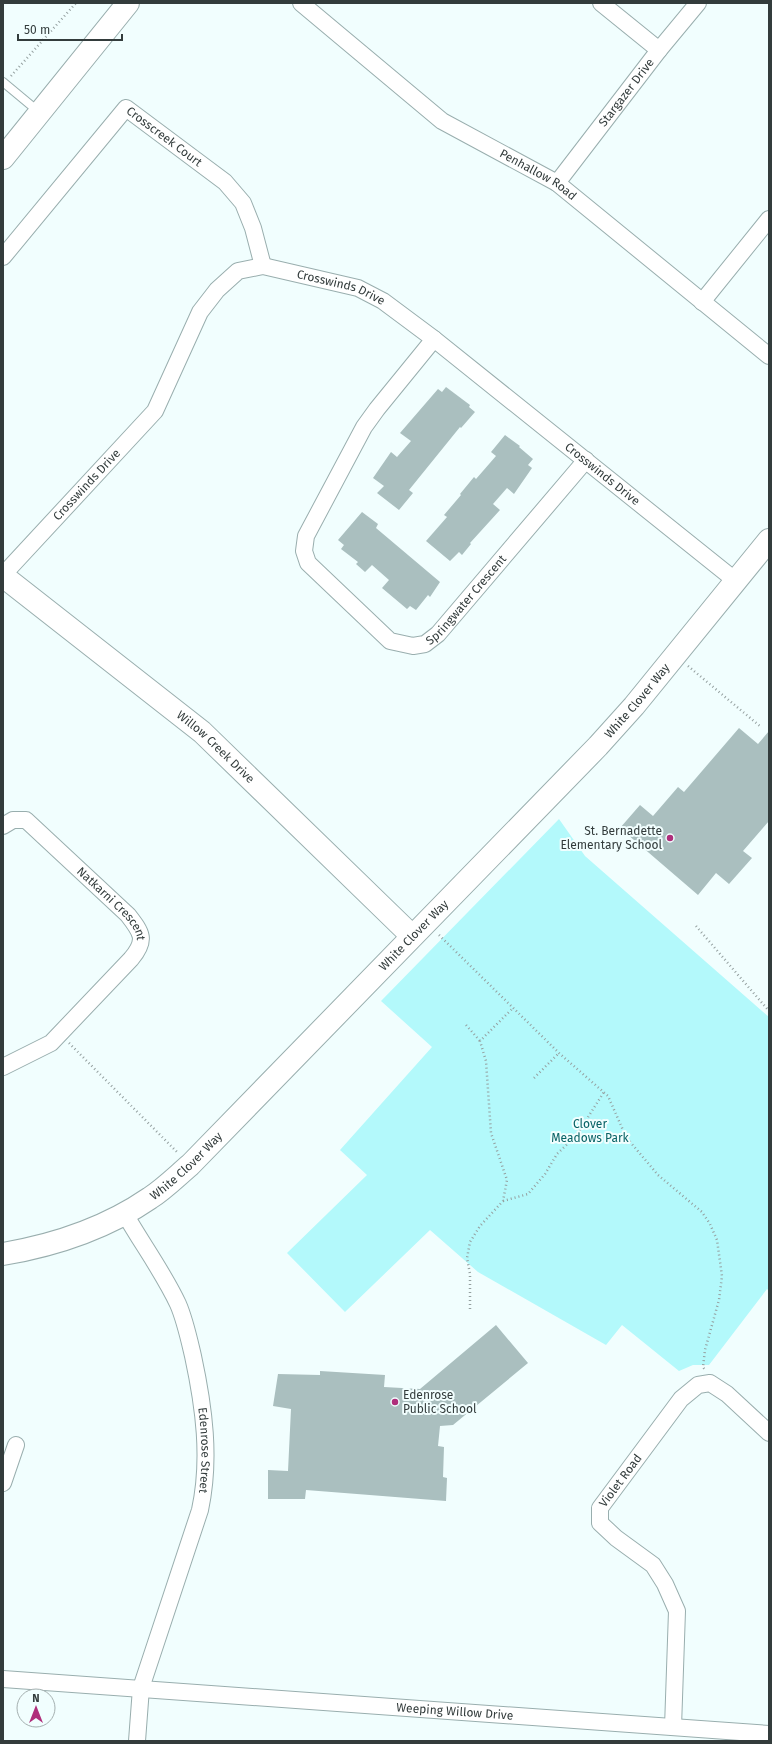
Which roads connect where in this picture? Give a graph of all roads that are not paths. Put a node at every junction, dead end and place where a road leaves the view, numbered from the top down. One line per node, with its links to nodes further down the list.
1 (128, 3): 7 (street)
2 (301, 3): 9 (street, Penhallow Road)
3 (601, 3): 5 (street)
4 (698, 3): 5 (street, Stargazer Drive)
5 (659, 50): 9 (street, Stargazer Drive)
6 (4, 83): 7 (lane)
7 (40, 113): 8 (street)
8 (3, 158)
9 (557, 183): 13 (street, Penhallow Road)
10 (769, 219): 13 (street)
11 (3, 257): 12 (street, Crosscreek Court)
12 (263, 266): 14 (street, Crosswinds Drive); 18 (street, Crosswinds Drive)
13 (702, 302): 15 (street, Penhallow Road)
14 (434, 339): 16 (street, Crosswinds Drive); 16 (street, Springwater Crescent)
15 (769, 356)
16 (586, 460): 19 (street, Crosswinds Drive)
17 (769, 540): 19 (street, White Clover Way)
18 (3, 576): 21 (street, Willow Creek Drive)
19 (736, 581): 21 (street, White Clover Way)
20 (3, 826): 22 (street, Natkarni Crescent)
21 (418, 929): 23 (street, White Clover Way)
22 (3, 1067)
23 (125, 1214): 24 (street, White Clover Way); 29 (street, Edenrose Street)
24 (3, 1254)
25 (769, 1433): 30 (street, Violet Road)
26 (16, 1445): 27 (street)
27 (3, 1483)
28 (3, 1679): 29 (street, Weeping Willow Drive)
29 (141, 1688): 30 (street, Weeping Willow Drive); 32 (street, Edenrose Street)
30 (673, 1727): 31 (street, Weeping Willow Drive)
31 (769, 1734)
32 (137, 1741)

